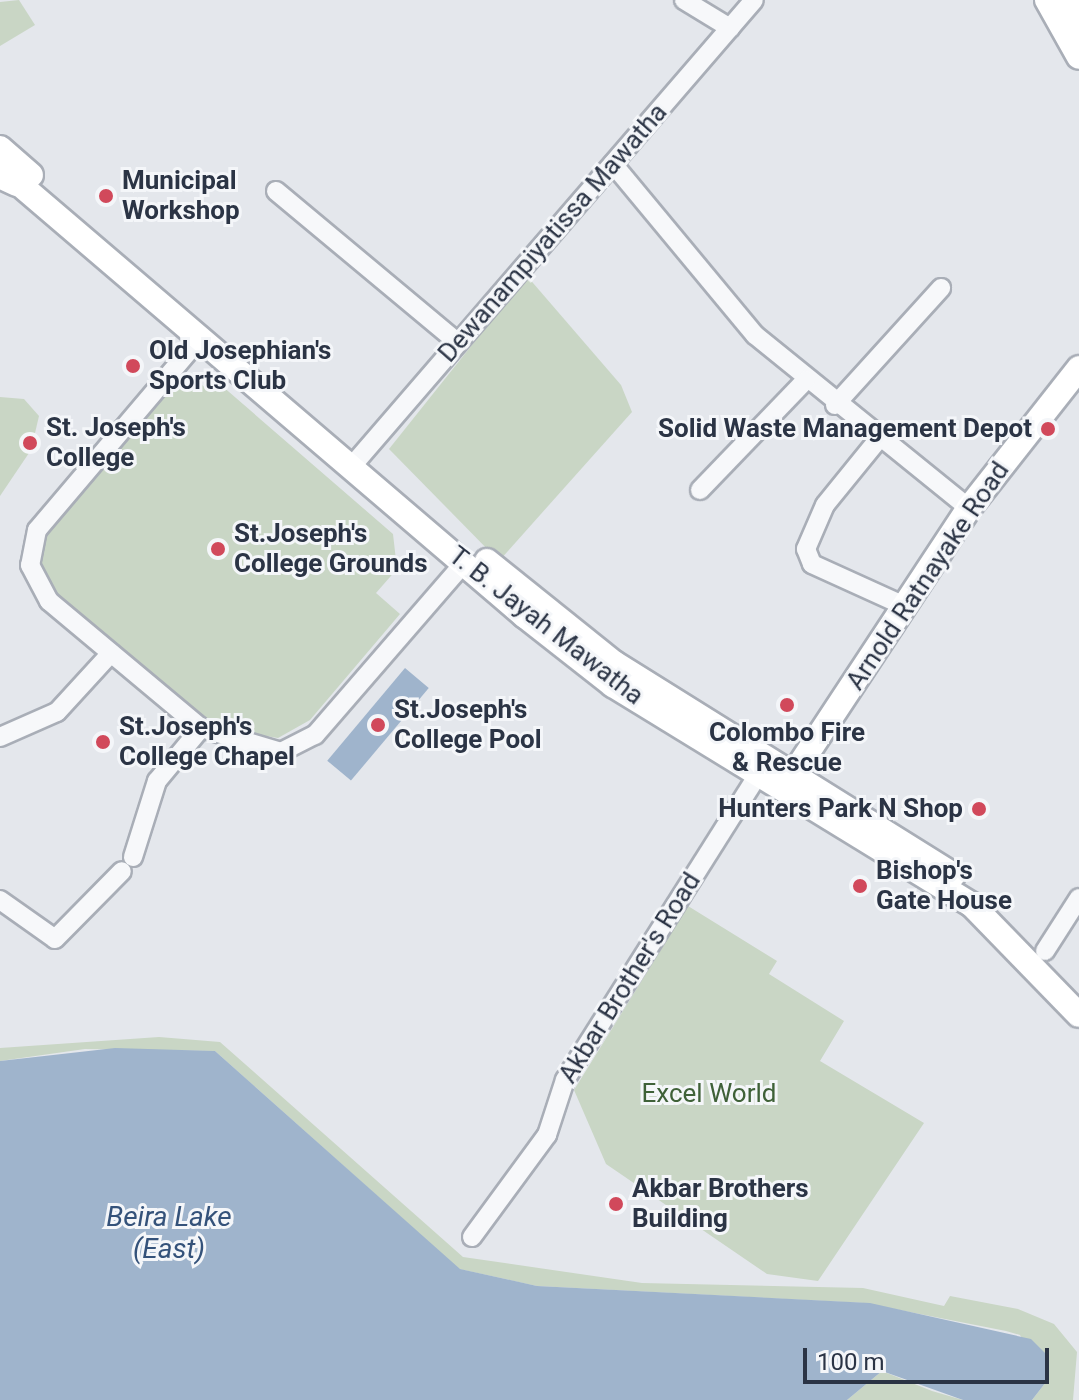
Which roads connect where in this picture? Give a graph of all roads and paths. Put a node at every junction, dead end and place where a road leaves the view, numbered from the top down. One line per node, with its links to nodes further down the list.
1 (684, 0): 6 (street)
2 (754, 0): 6 (street, Dewanampiyatissa Mawatha)
3 (1047, 0): 7 (main road)
4 (1066, 0): 5 (main road)
5 (1079, 22)
6 (730, 28): 9 (street, Dewanampiyatissa Mawatha)
7 (1079, 57)
8 (0, 148): 19 (main road, T. B. Jayah Mawatha)
9 (613, 164): 14 (street, Dewanampiyatissa Mawatha); 16 (street)
10 (6, 175): 13 (main road, T. B. Jayah Mawatha)
11 (276, 191): 14 (street)
12 (941, 288): 17 (street)
13 (200, 338): 19 (main road, T. B. Jayah Mawatha); 24 (street)
14 (457, 342): 19 (street, Dewanampiyatissa Mawatha)
15 (1079, 368): 21 (main road, Arnold Ratnayake Road)
16 (806, 380): 17 (street); 20 (street)
17 (835, 405): 18 (street)
18 (877, 441): 21 (street); 23 (street)
19 (357, 461): 22 (main road, T. B. Jayah Mawatha); 27 (main road, T. B. Jayah Mawatha)
20 (700, 490)
21 (969, 508): 23 (main road, Arnold Ratnayake Road)
22 (464, 563): 25 (street); 27 (main road, T. B. Jayah Mawatha)
23 (907, 607): 28 (main road, Arnold Ratnayake Road)
24 (111, 653): 25 (street); 26 (street)
25 (201, 728): 30 (street)
26 (0, 737)
27 (764, 766): 28 (main road, T. B. Jayah Mawatha); 34 (street, Akbar Brother's Road)
28 (788, 782): 31 (main road, T. B. Jayah Mawatha); 33 (main road, T. B. Jayah Mawatha)
29 (1079, 898): 31 (street)
30 (0, 900)
31 (1045, 951): 32 (main road, T. B. Jayah Mawatha)
32 (1079, 991)
33 (1079, 1015)
34 (472, 1237)

